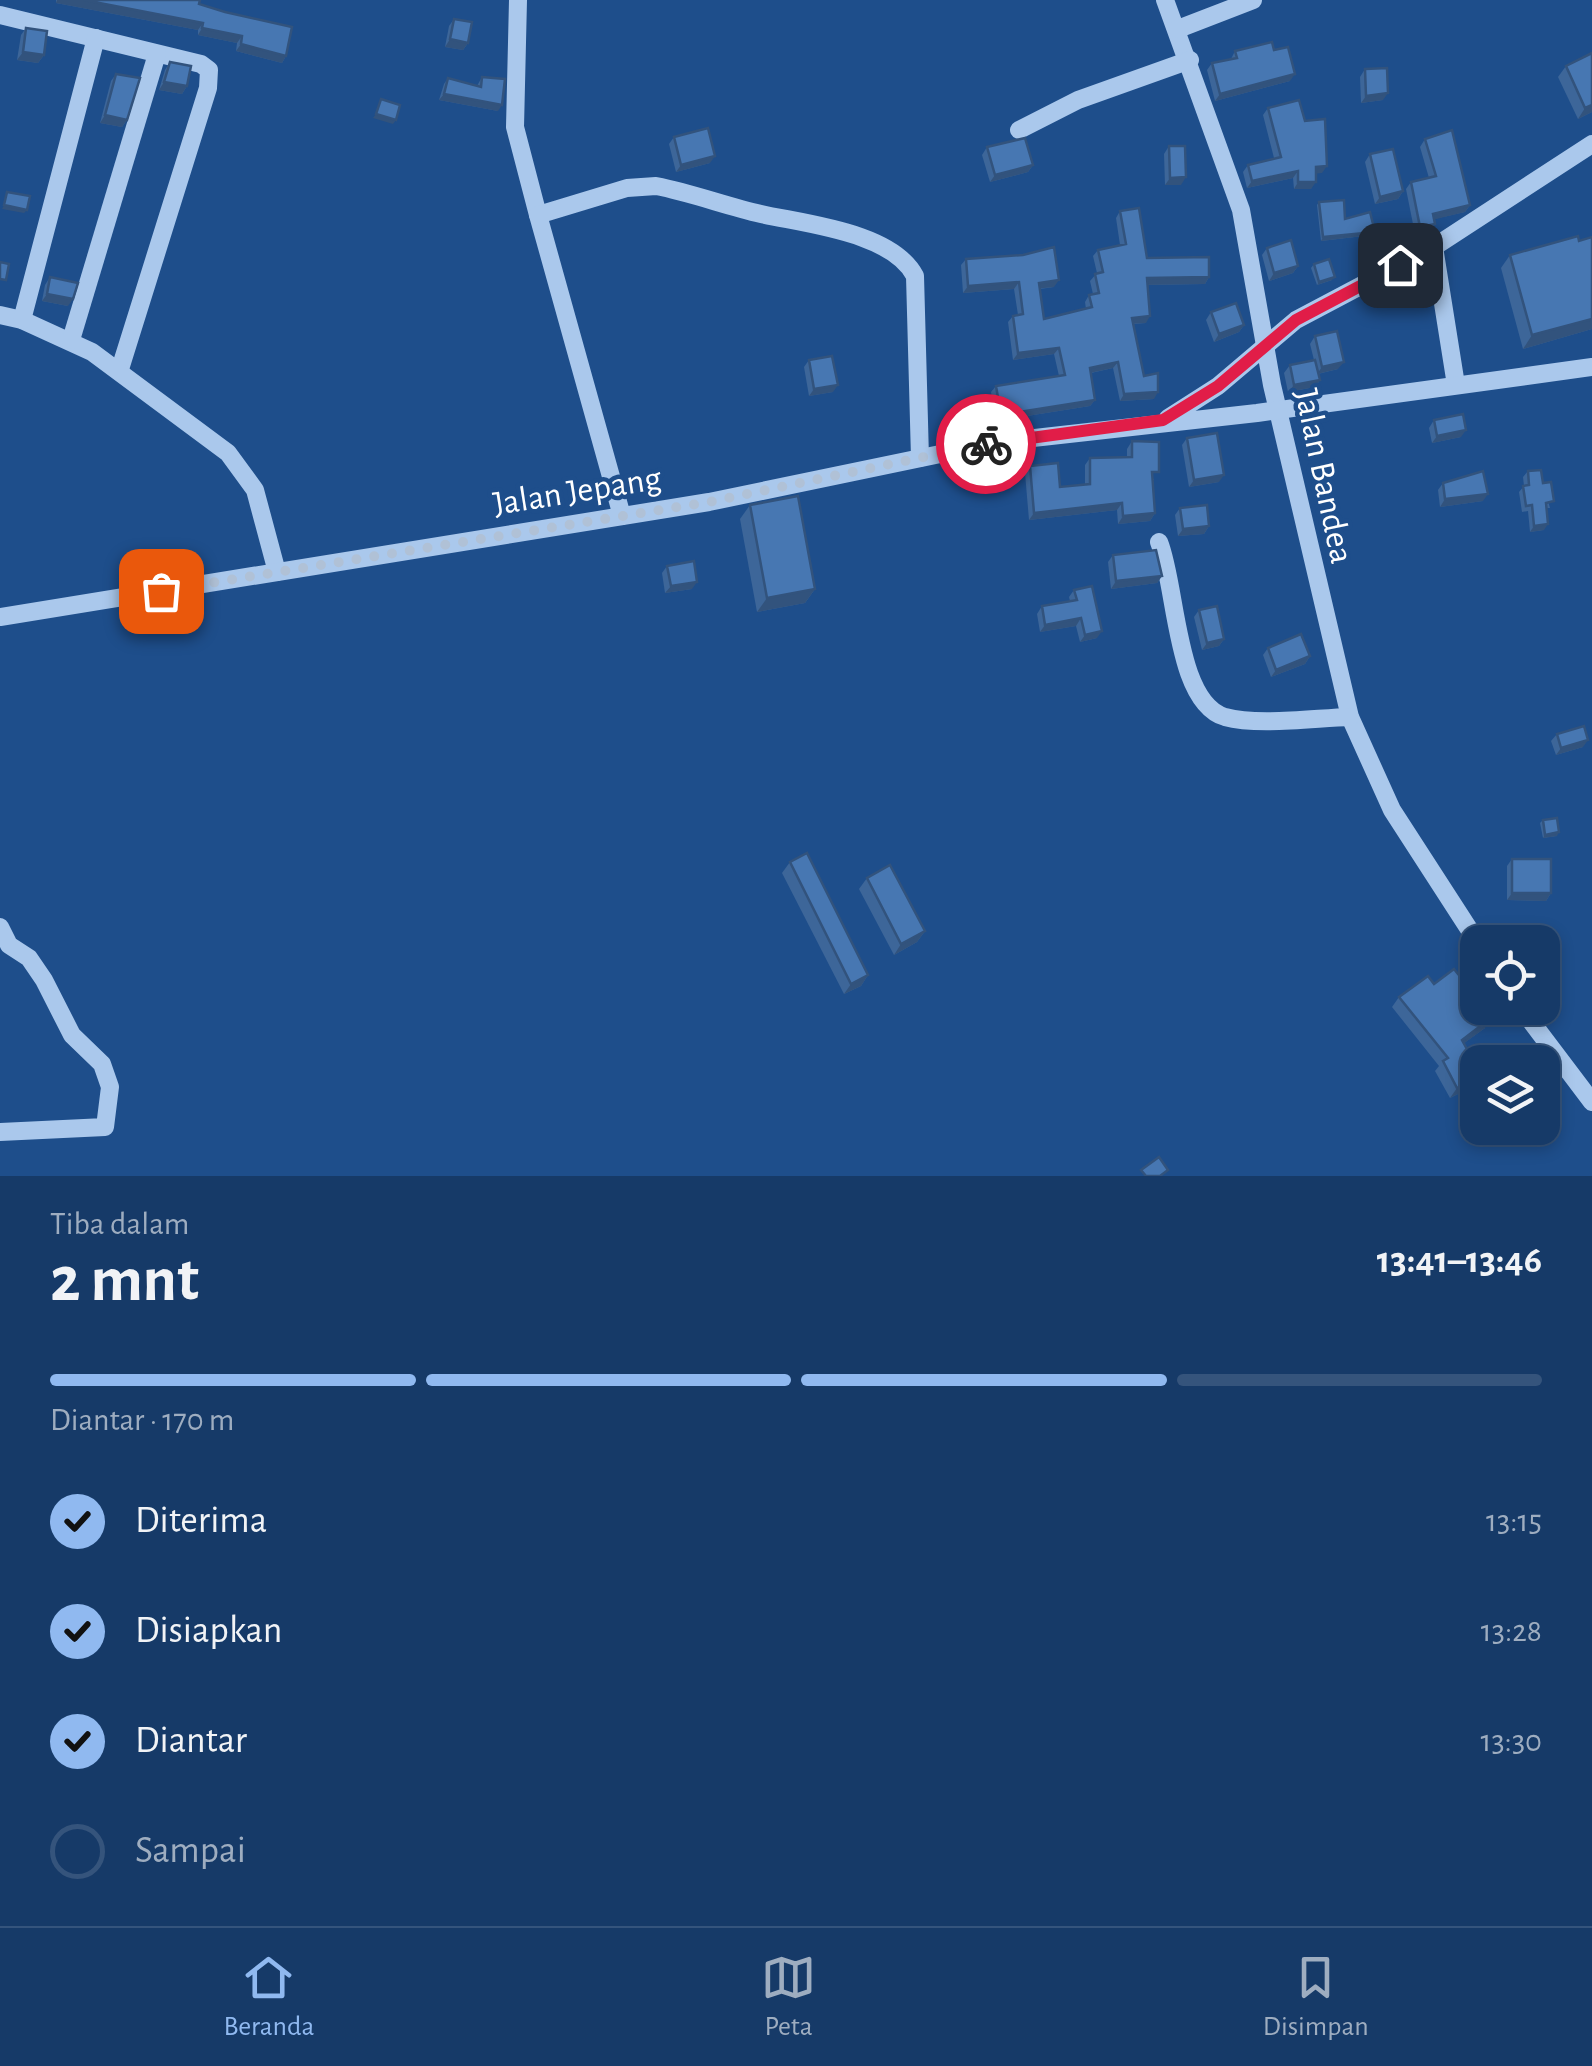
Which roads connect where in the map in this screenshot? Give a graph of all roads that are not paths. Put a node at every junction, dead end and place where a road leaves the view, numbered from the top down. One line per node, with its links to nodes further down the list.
1 (518, 0): 11 (street)
2 (1164, 0): 5 (street, Jalan Bandea)
3 (1253, 0): 5 (street)
4 (0, 15): 6 (street)
5 (1178, 29): 8 (street, Jalan Bandea)
6 (96, 38): 7 (street); 14 (street)
7 (157, 54): 15 (street); 18 (street)
8 (1190, 60): 9 (street); 16 (street, Jalan Bandea)
9 (1019, 130)
10 (1592, 144): 12 (street)
11 (538, 215): 22 (street); 23 (street)
12 (1434, 247): 16 (street); 19 (street)
13 (0, 315): 14 (street)
14 (22, 320): 15 (street)
15 (71, 340): 18 (street)
16 (1264, 344): 20 (street, Jalan Bandea); 21 (street)
17 (1592, 367): 19 (street, Jalan Jepang)
18 (120, 369): 25 (street)
19 (1456, 385): 20 (street, Jalan Jepang)
20 (1278, 410): 21 (street, Jalan Jepang); 27 (street, Jalan Bandea)
21 (1163, 420): 22 (street, Jalan Jepang)
22 (920, 458): 23 (street, Jalan Jepang)
23 (622, 516): 25 (street, Jalan Jepang)
24 (1159, 542): 27 (street)
25 (277, 572): 26 (street, Jalan Jepang)
26 (0, 617)
27 (1350, 717): 28 (street, Jalan Bandea)
28 (1466, 925)
29 (0, 927): 32 (street)
30 (1534, 1025): 31 (street)
31 (1592, 1102)
32 (0, 1132)

